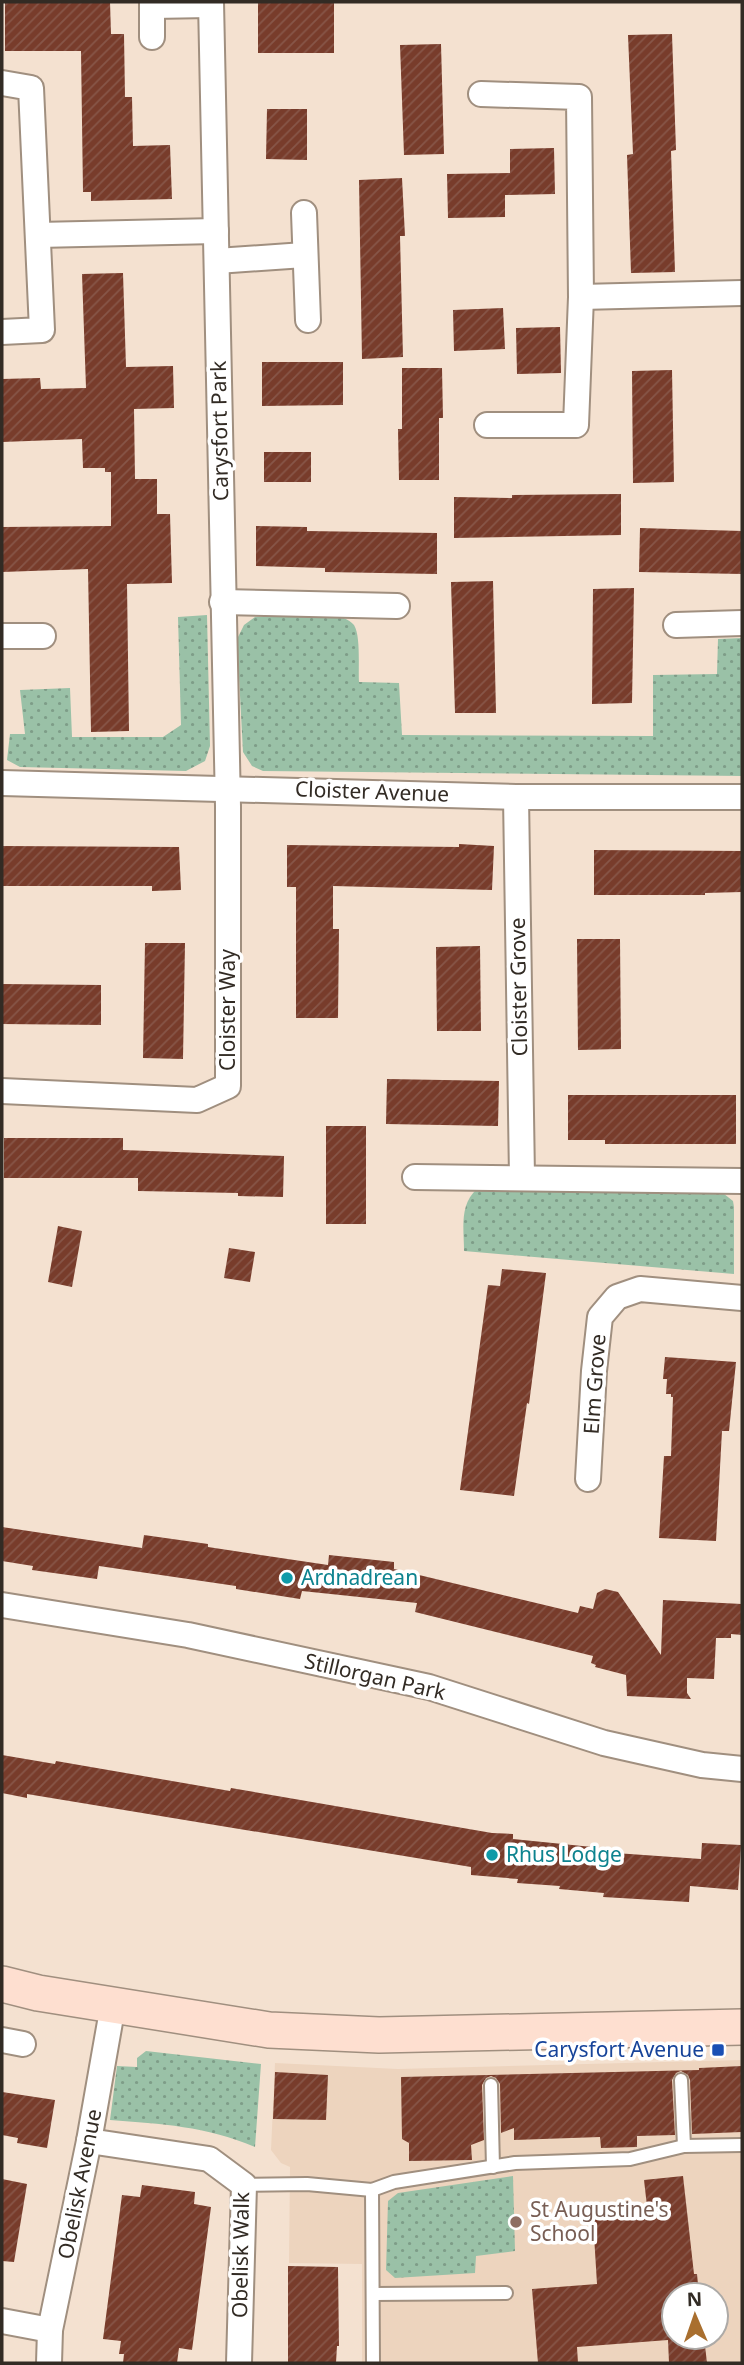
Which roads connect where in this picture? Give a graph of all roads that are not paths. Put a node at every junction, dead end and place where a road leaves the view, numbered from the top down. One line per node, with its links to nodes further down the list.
1 (152, 4): 2 (street, Carysfort Park); 3 (street, Carysfort Park)
2 (210, 4): 7 (street, Carysfort Park)
3 (152, 37)
4 (2, 83): 8 (street)
5 (481, 94): 12 (street)
6 (304, 213): 9 (street)
7 (216, 231): 8 (street); 10 (street, Carysfort Park)
8 (38, 235): 14 (street)
9 (304, 255): 10 (street); 13 (street)
10 (217, 261): 16 (street, Carysfort Park)
11 (742, 293): 12 (street)
12 (581, 297): 15 (street)
13 (308, 320)
14 (2, 332)
15 (487, 425)
16 (222, 602): 17 (street); 23 (street, Carysfort Park)
17 (397, 606)
18 (742, 623): 19 (street)
19 (676, 625)
20 (2, 636): 21 (street)
21 (43, 636)
22 (2, 783): 23 (street, Cloister Avenue)
23 (227, 788): 25 (street, Cloister Avenue); 26 (street, Cloister Way)
24 (742, 796): 25 (street, Cloister Avenue)
25 (516, 797): 28 (street, Cloister Grove)
26 (2, 1091)
27 (415, 1177): 28 (street)
28 (522, 1177): 29 (street)
29 (742, 1181)
30 (742, 1298): 31 (street, Elm Grove)
31 (588, 1479)
32 (2, 1605): 33 (street, Stillorgan Park)
33 (742, 1769)
34 (2, 1984): 35 (main road)
35 (113, 2005): 36 (main road); 39 (street, Obelisk Avenue)
36 (742, 2027)
37 (681, 2080): 41 (lane)
38 (491, 2085): 42 (lane)
39 (89, 2141): 43 (street, Obelisk Walk); 48 (street, Obelisk Avenue)
40 (742, 2145): 41 (lane)
41 (684, 2146): 42 (lane)
42 (493, 2167): 44 (lane)
43 (244, 2185): 44 (lane); 50 (street, Obelisk Walk)
44 (372, 2190): 45 (lane)
45 (374, 2294): 46 (lane); 51 (lane)
46 (506, 2294)
47 (2, 2321): 48 (street)
48 (50, 2330): 49 (street, Obelisk Avenue)
49 (49, 2363)
50 (239, 2363)
51 (373, 2363)

